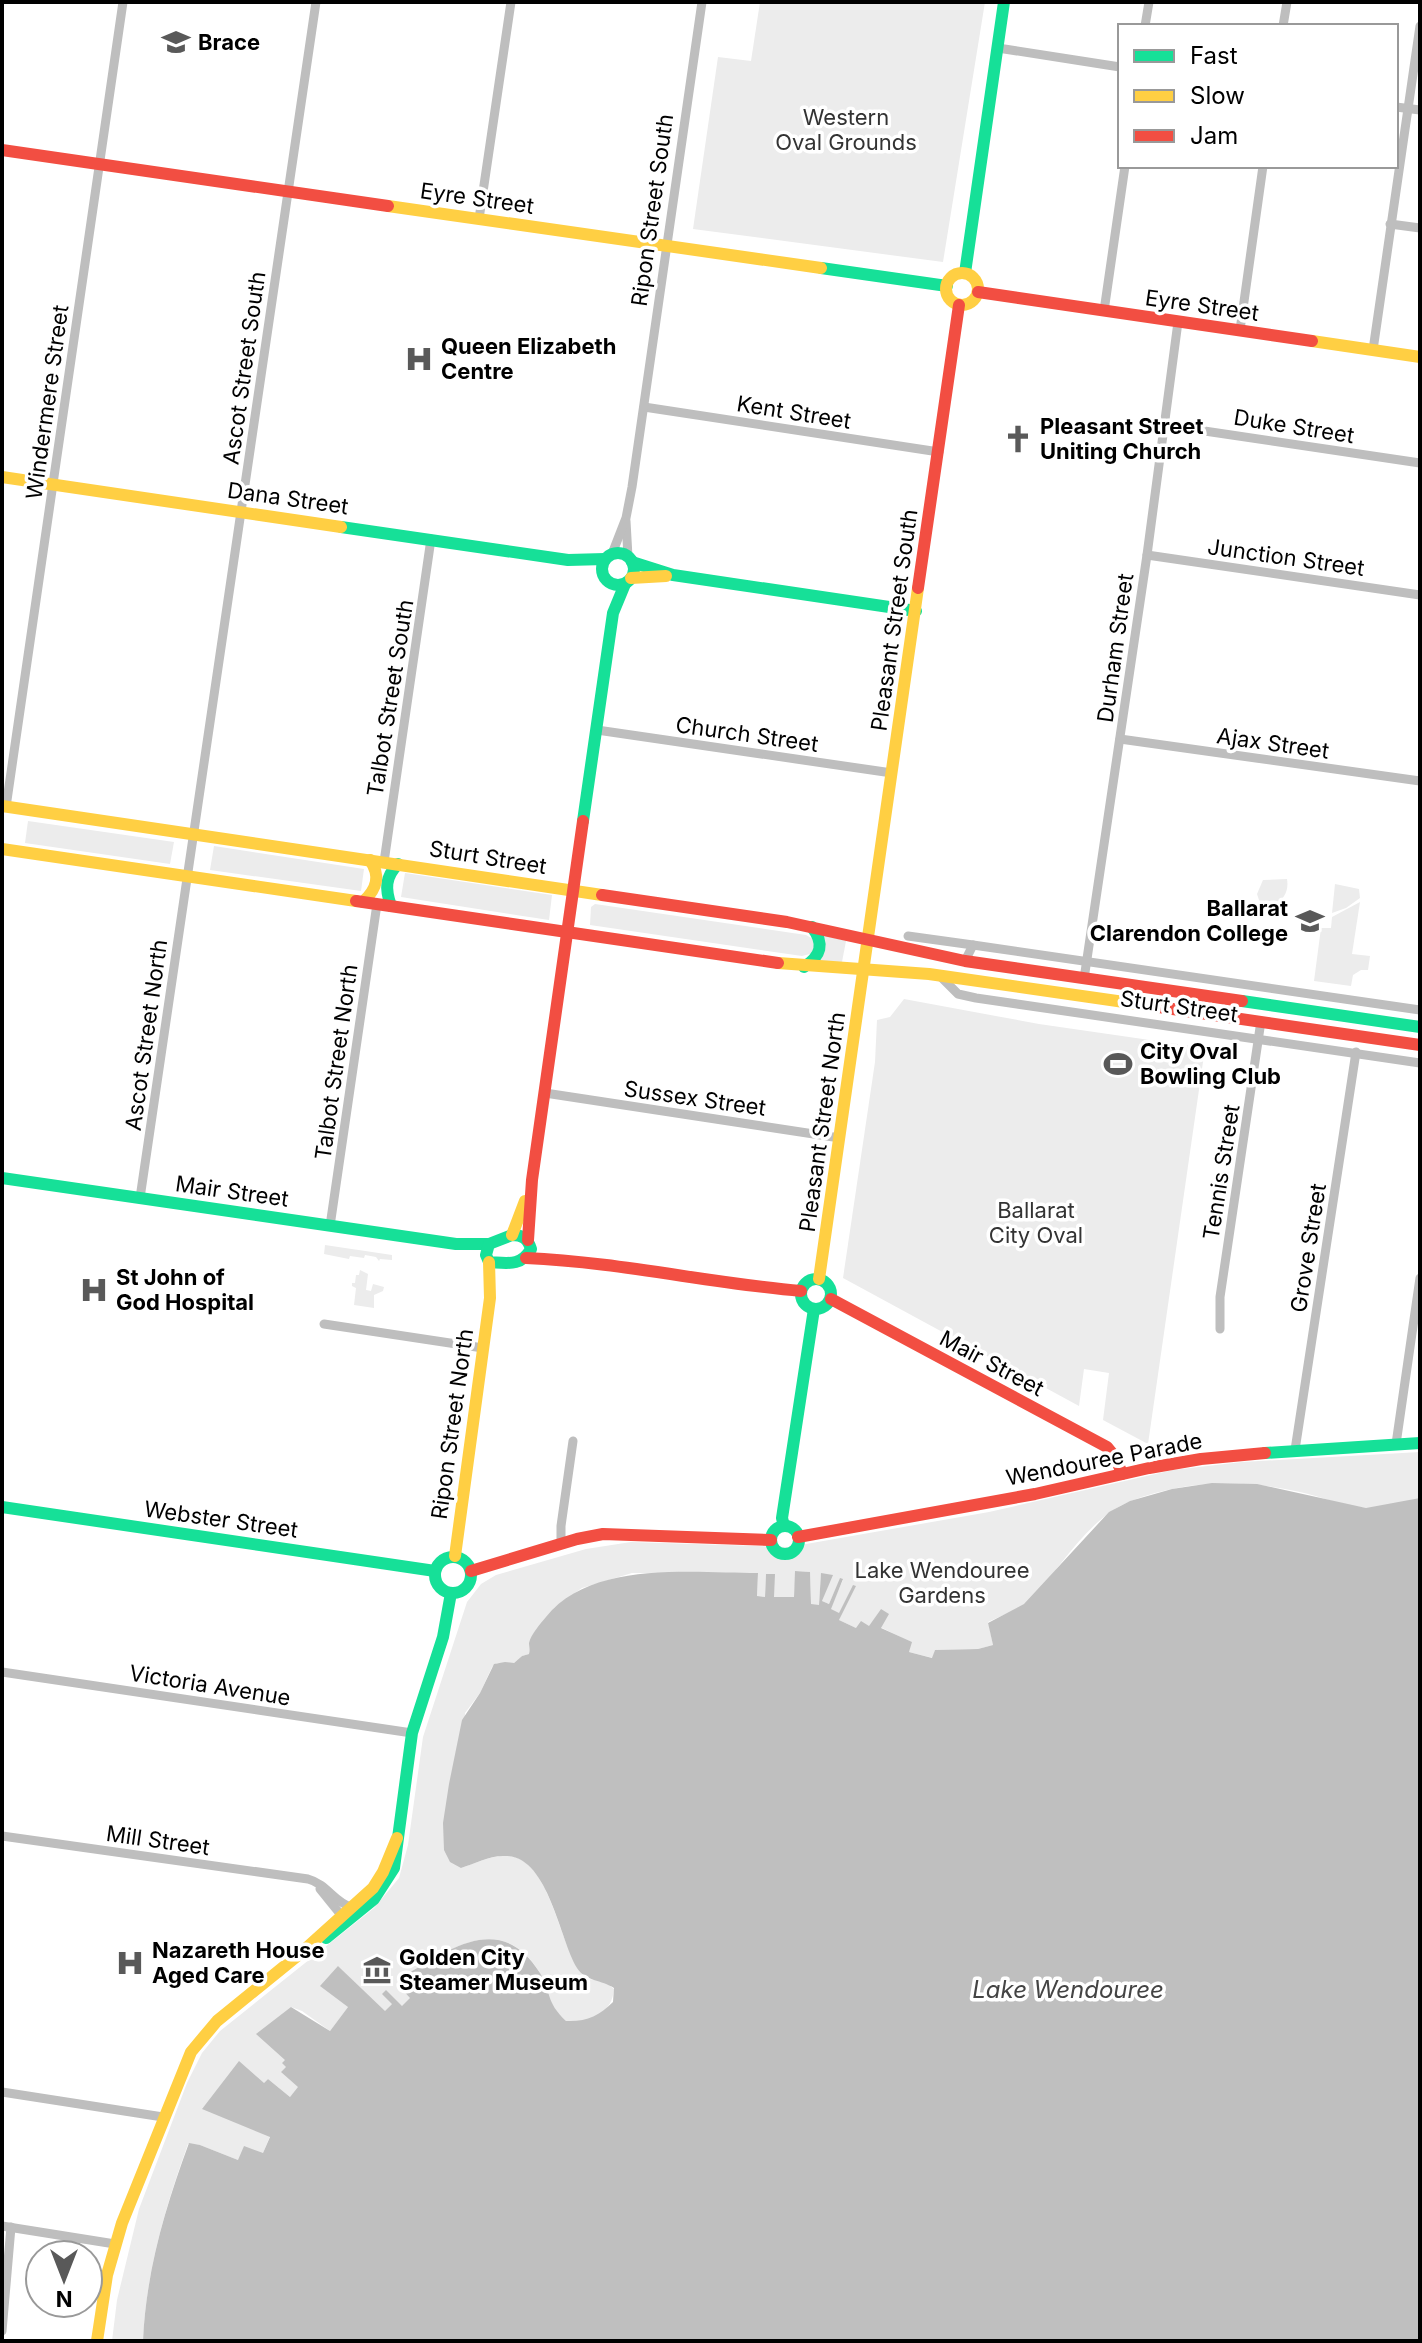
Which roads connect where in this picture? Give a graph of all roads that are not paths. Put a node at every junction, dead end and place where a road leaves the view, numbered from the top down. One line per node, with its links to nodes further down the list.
1 (123, 2): 17 (street, Windermere Street)
2 (316, 2): 20 (street, Ascot Street South)
3 (511, 2): 21 (street)
4 (702, 2): 24 (street, Ripon Street South)
5 (1004, 2): 11 (street)
6 (1149, 2): 8 (street)
7 (1287, 2): 9 (street)
8 (1145, 24)
9 (1283, 24)
10 (1420, 26): 14 (street)
11 (998, 48): 12 (street); 25 (street)
12 (1118, 67)
13 (1398, 107): 14 (street)
14 (1407, 108): 15 (street); 22 (street)
15 (1420, 110)
16 (2, 150): 17 (street, Eyre Street)
17 (100, 164): 20 (street, Eyre Street); 39 (street, Windermere Street)
18 (1125, 168): 29 (street)
19 (1263, 168): 31 (street)
20 (288, 191): 21 (street, Eyre Street); 40 (street, Ascot Street South)
21 (479, 219): 24 (street, Eyre Street)
22 (1390, 224): 23 (street); 32 (street)
23 (1420, 228)
24 (667, 246): 26 (street, Eyre Street); 34 (street, Ripon Street South)
25 (965, 273): 26 (street); 27 (street)
26 (947, 286): 28 (street)
27 (978, 292): 28 (street); 29 (street, Eyre Street)
28 (959, 305): 36 (street, Pleasant Street South)
29 (1104, 311): 30 (street, Eyre Street)
30 (1178, 322): 31 (street, Eyre Street); 35 (street, Durham Street)
31 (1240, 330): 32 (street, Eyre Street)
32 (1373, 350): 33 (street, Eyre Street)
33 (1420, 357)
34 (644, 407): 36 (street, Kent Street); 41 (street, Ripon Street South)
35 (1164, 425): 37 (street, Duke Street); 43 (street, Durham Street)
36 (939, 452): 51 (street, Pleasant Street South)
37 (1420, 463)
38 (2, 477): 39 (street, Dana Street)
39 (53, 484): 40 (street, Dana Street); 57 (street, Windermere Street)
40 (241, 511): 42 (street, Dana Street); 58 (street, Ascot Street South)
41 (626, 518): 44 (street, Ripon Street South); 45 (street, Ripon Street South)
42 (431, 539): 46 (street, Dana Street); 60 (street, Talbot Street South)
43 (1147, 555): 50 (street, Junction Street); 54 (street, Durham Street)
44 (608, 557): 45 (street); 46 (street, Dana Street); 48 (street)
45 (630, 559): 47 (street); 49 (street)
46 (568, 560): 48 (street, Dana Street)
47 (673, 575): 49 (street); 51 (street)
48 (605, 578): 49 (street); 52 (street)
49 (628, 581): 52 (street)
50 (1420, 595)
51 (916, 611): 55 (street, Pleasant Street South)
52 (613, 613): 53 (street)
53 (597, 730): 55 (street, Church Street); 63 (street)
54 (1120, 739): 56 (street, Ajax Street); 72 (street, Durham Street)
55 (892, 773): 69 (street, Pleasant Street South)
56 (1420, 781)
57 (4, 806): 58 (street, Sturt Street)
58 (194, 834): 60 (street, Sturt Street); 62 (street, Ascot Street North)
59 (2, 849): 62 (street, Sturt Street)
60 (377, 861): 61 (street, Sturt Street); 64 (street)
61 (398, 864): 63 (street, Sturt Street); 65 (street)
62 (188, 876): 64 (street, Sturt Street); 88 (street, Ascot Street North)
63 (574, 891): 66 (street, Sturt Street); 67 (street)
64 (363, 902): 65 (street, Sturt Street)
65 (384, 905): 67 (street, Sturt Street); 89 (street, Talbot Street North)
66 (812, 927): 69 (street, Sturt Street); 73 (street)
67 (568, 932): 73 (street, Sturt Street); 84 (street)
68 (908, 936): 70 (street, Sturt Street)
69 (868, 941): 71 (street, Sturt Street); 74 (street, Pleasant Street North)
70 (973, 945): 71 (street); 72 (street, Sturt Street)
71 (965, 961): 76 (street, Sturt Street)
72 (1086, 962): 76 (street, Durham Street); 77 (street, Sturt Street)
73 (804, 967): 74 (street, Sturt Street)
74 (864, 970): 75 (street, Sturt Street); 85 (street, Pleasant Street North)
75 (939, 975): 78 (street, Sturt Street); 80 (street, Sturt Street)
76 (1084, 979): 79 (street, Sturt Street)
77 (1420, 1010)
78 (1261, 1021): 80 (street, Tennis Street); 81 (street, Sturt Street)
79 (1420, 1027)
80 (1259, 1037): 82 (street, Sturt Street); 105 (street, Tennis Street)
81 (1420, 1045)
82 (1356, 1052): 83 (street, Sturt Street); 110 (street, Grove Street)
83 (1420, 1063)
84 (545, 1093): 85 (street, Sussex Street); 87 (street)
85 (840, 1138): 99 (street, Pleasant Street North)
86 (2, 1178): 88 (street, Mair Street)
87 (532, 1180): 90 (street); 91 (street)
88 (140, 1198): 89 (street, Mair Street)
89 (330, 1226): 92 (street, Mair Street)
90 (512, 1235): 91 (street); 93 (street)
91 (529, 1242): 94 (street); 96 (street)
92 (456, 1244): 93 (street, Mair Street); 95 (street, Mair Street)
93 (489, 1244): 95 (street, Ripon Street North)
94 (526, 1258): 96 (street); 97 (street)
95 (488, 1260): 97 (street, Mair Street); 101 (street, Ripon Street North)
96 (570, 1260): 100 (street)
97 (503, 1264): 101 (street, Ripon Street North)
98 (1420, 1278): 109 (street)
99 (819, 1279): 100 (street); 102 (street)
100 (801, 1291): 103 (street)
101 (490, 1298): 106 (street, Ripon Street North)
102 (831, 1299): 103 (street); 111 (street, Mair Street)
103 (814, 1309): 113 (street)
104 (324, 1324): 106 (street)
105 (1220, 1329)
106 (483, 1348): 117 (street, Ripon Street North)
107 (573, 1441): 116 (street)
108 (1420, 1443): 109 (street, Wendouree Parade)
109 (1396, 1444): 110 (street, Wendouree Parade)
110 (1295, 1450): 111 (street, Wendouree Parade)
111 (1122, 1474): 114 (street, Wendouree Parade)
112 (2, 1507): 118 (street, Webster Street)
113 (784, 1526): 114 (street); 115 (street)
114 (798, 1537): 115 (street)
115 (771, 1540): 116 (street)
116 (561, 1543): 119 (street)
117 (455, 1556): 118 (street); 119 (street)
118 (435, 1571): 120 (street)
119 (471, 1571): 120 (street)
120 (451, 1593): 122 (street)
121 (2, 1672): 122 (street, Victoria Avenue)
122 (412, 1733): 124 (street)
123 (2, 1836): 124 (street, Mill Street)
124 (349, 1913): 126 (street)
125 (2, 2092): 126 (street)
126 (163, 2117): 128 (street)
127 (6, 2226): 128 (street); 129 (street)
128 (115, 2244): 130 (street)
129 (2, 2331)
130 (97, 2341)

